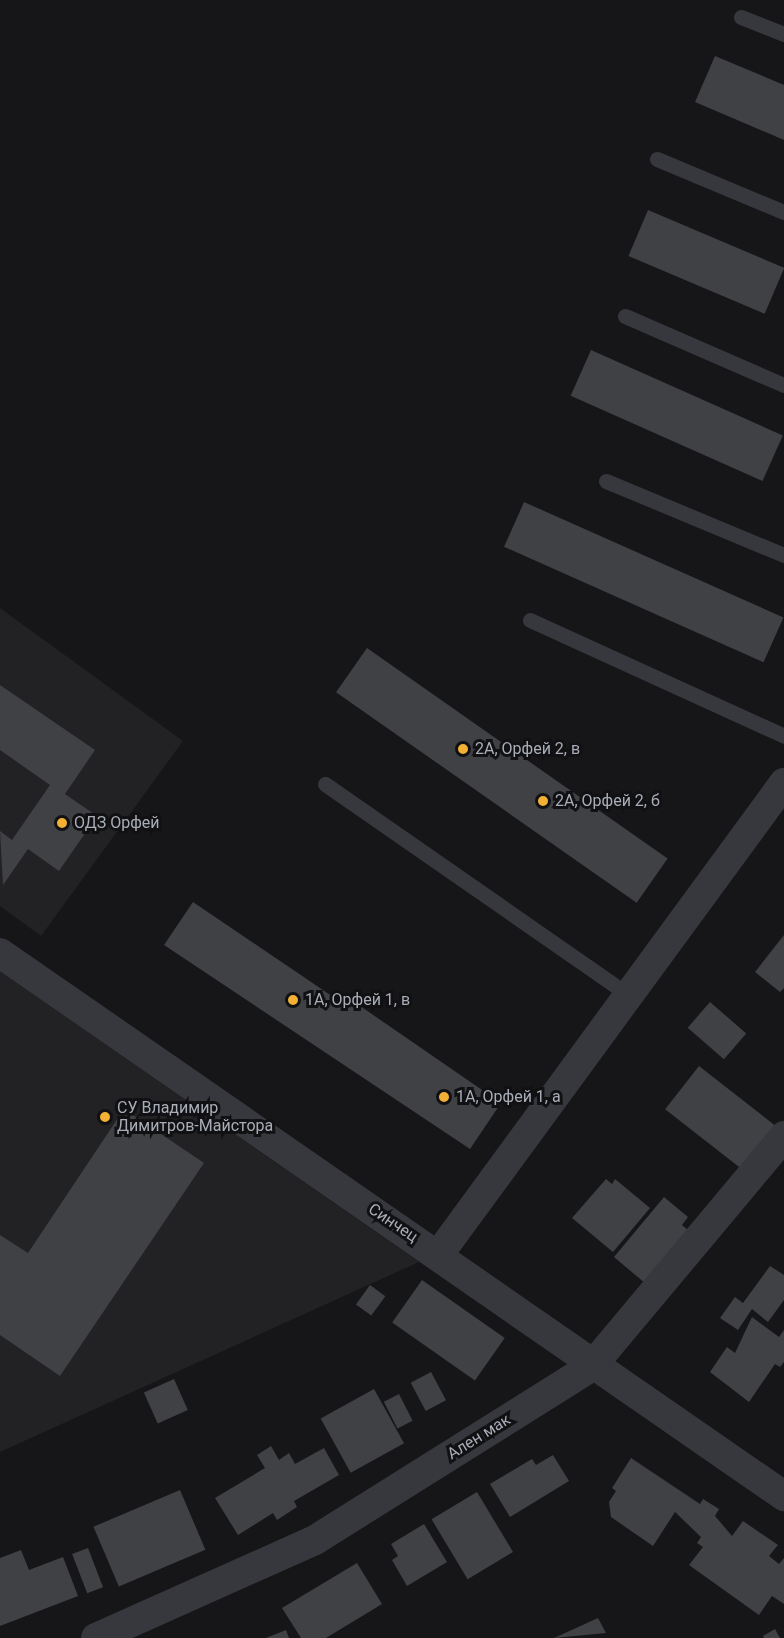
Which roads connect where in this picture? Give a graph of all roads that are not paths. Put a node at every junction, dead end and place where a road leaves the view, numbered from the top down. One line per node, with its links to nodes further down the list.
1 (741, 17): 2 (lane)
2 (784, 34)
3 (657, 159): 4 (lane)
4 (784, 212)
5 (625, 316): 6 (lane)
6 (784, 385)
7 (606, 481): 8 (lane)
8 (784, 555)
9 (530, 620): 10 (lane)
10 (784, 736)
11 (784, 783): 14 (street)
12 (325, 784): 14 (lane)
13 (0, 953): 16 (street, Синчец)
14 (626, 993): 16 (street)
15 (784, 1136): 17 (street, Ален мак)
16 (439, 1254): 17 (street, Синчец)
17 (592, 1366): 18 (street, Синчец); 19 (street, Ален мак)
18 (784, 1497)
19 (96, 1638)

